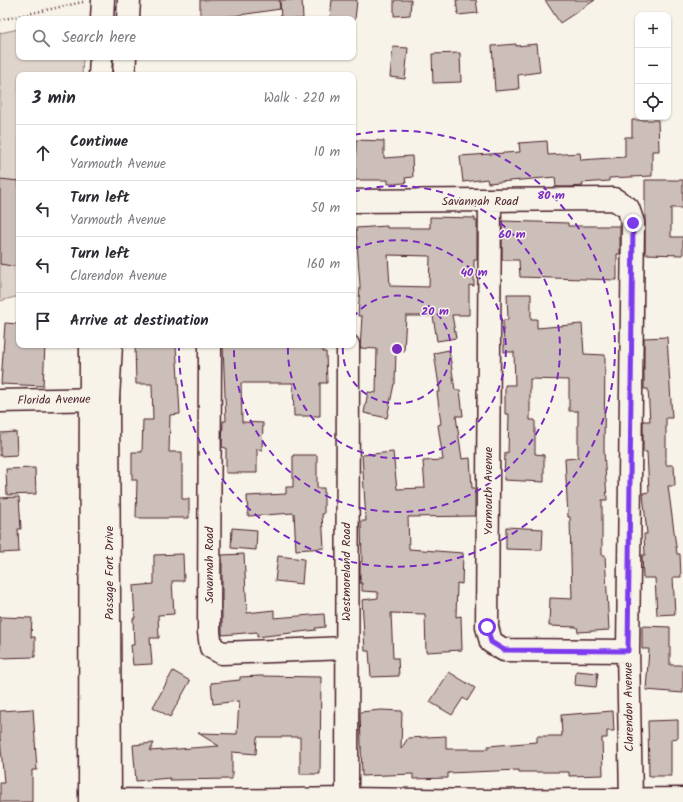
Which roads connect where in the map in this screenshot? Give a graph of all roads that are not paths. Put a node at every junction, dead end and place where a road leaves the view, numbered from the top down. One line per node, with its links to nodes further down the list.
1 (129, 0): 4 (street)
2 (94, 1): 3 (street)
3 (101, 16)
4 (128, 16)
5 (101, 60): 7 (street)
6 (125, 60): 8 (street)
7 (100, 72)
8 (124, 72)
9 (356, 201): 10 (street, Savannah Road)
10 (490, 201): 11 (street, Savannah Road); 19 (street, Yarmouth Avenue)
11 (628, 208): 19 (street, Clarendon Avenue)
12 (91, 348): 16 (street, Passage Fort Drive)
13 (110, 348): 16 (street, Passage Fort Drive)
14 (210, 348): 18 (street, Savannah Road)
15 (348, 348): 18 (street, Westmoreland Road)
16 (99, 399): 17 (street, Florida Avenue); 23 (street, Passage Fort Drive)
17 (0, 402)
18 (346, 648): 20 (street, Westmoreland Road)
19 (628, 651): 21 (street, Clarendon Avenue)
20 (347, 799): 24 (street); 25 (street)
21 (631, 799): 22 (street); 24 (street)
22 (683, 800)
23 (101, 801): 25 (street)
24 (488, 801)
25 (206, 802)

